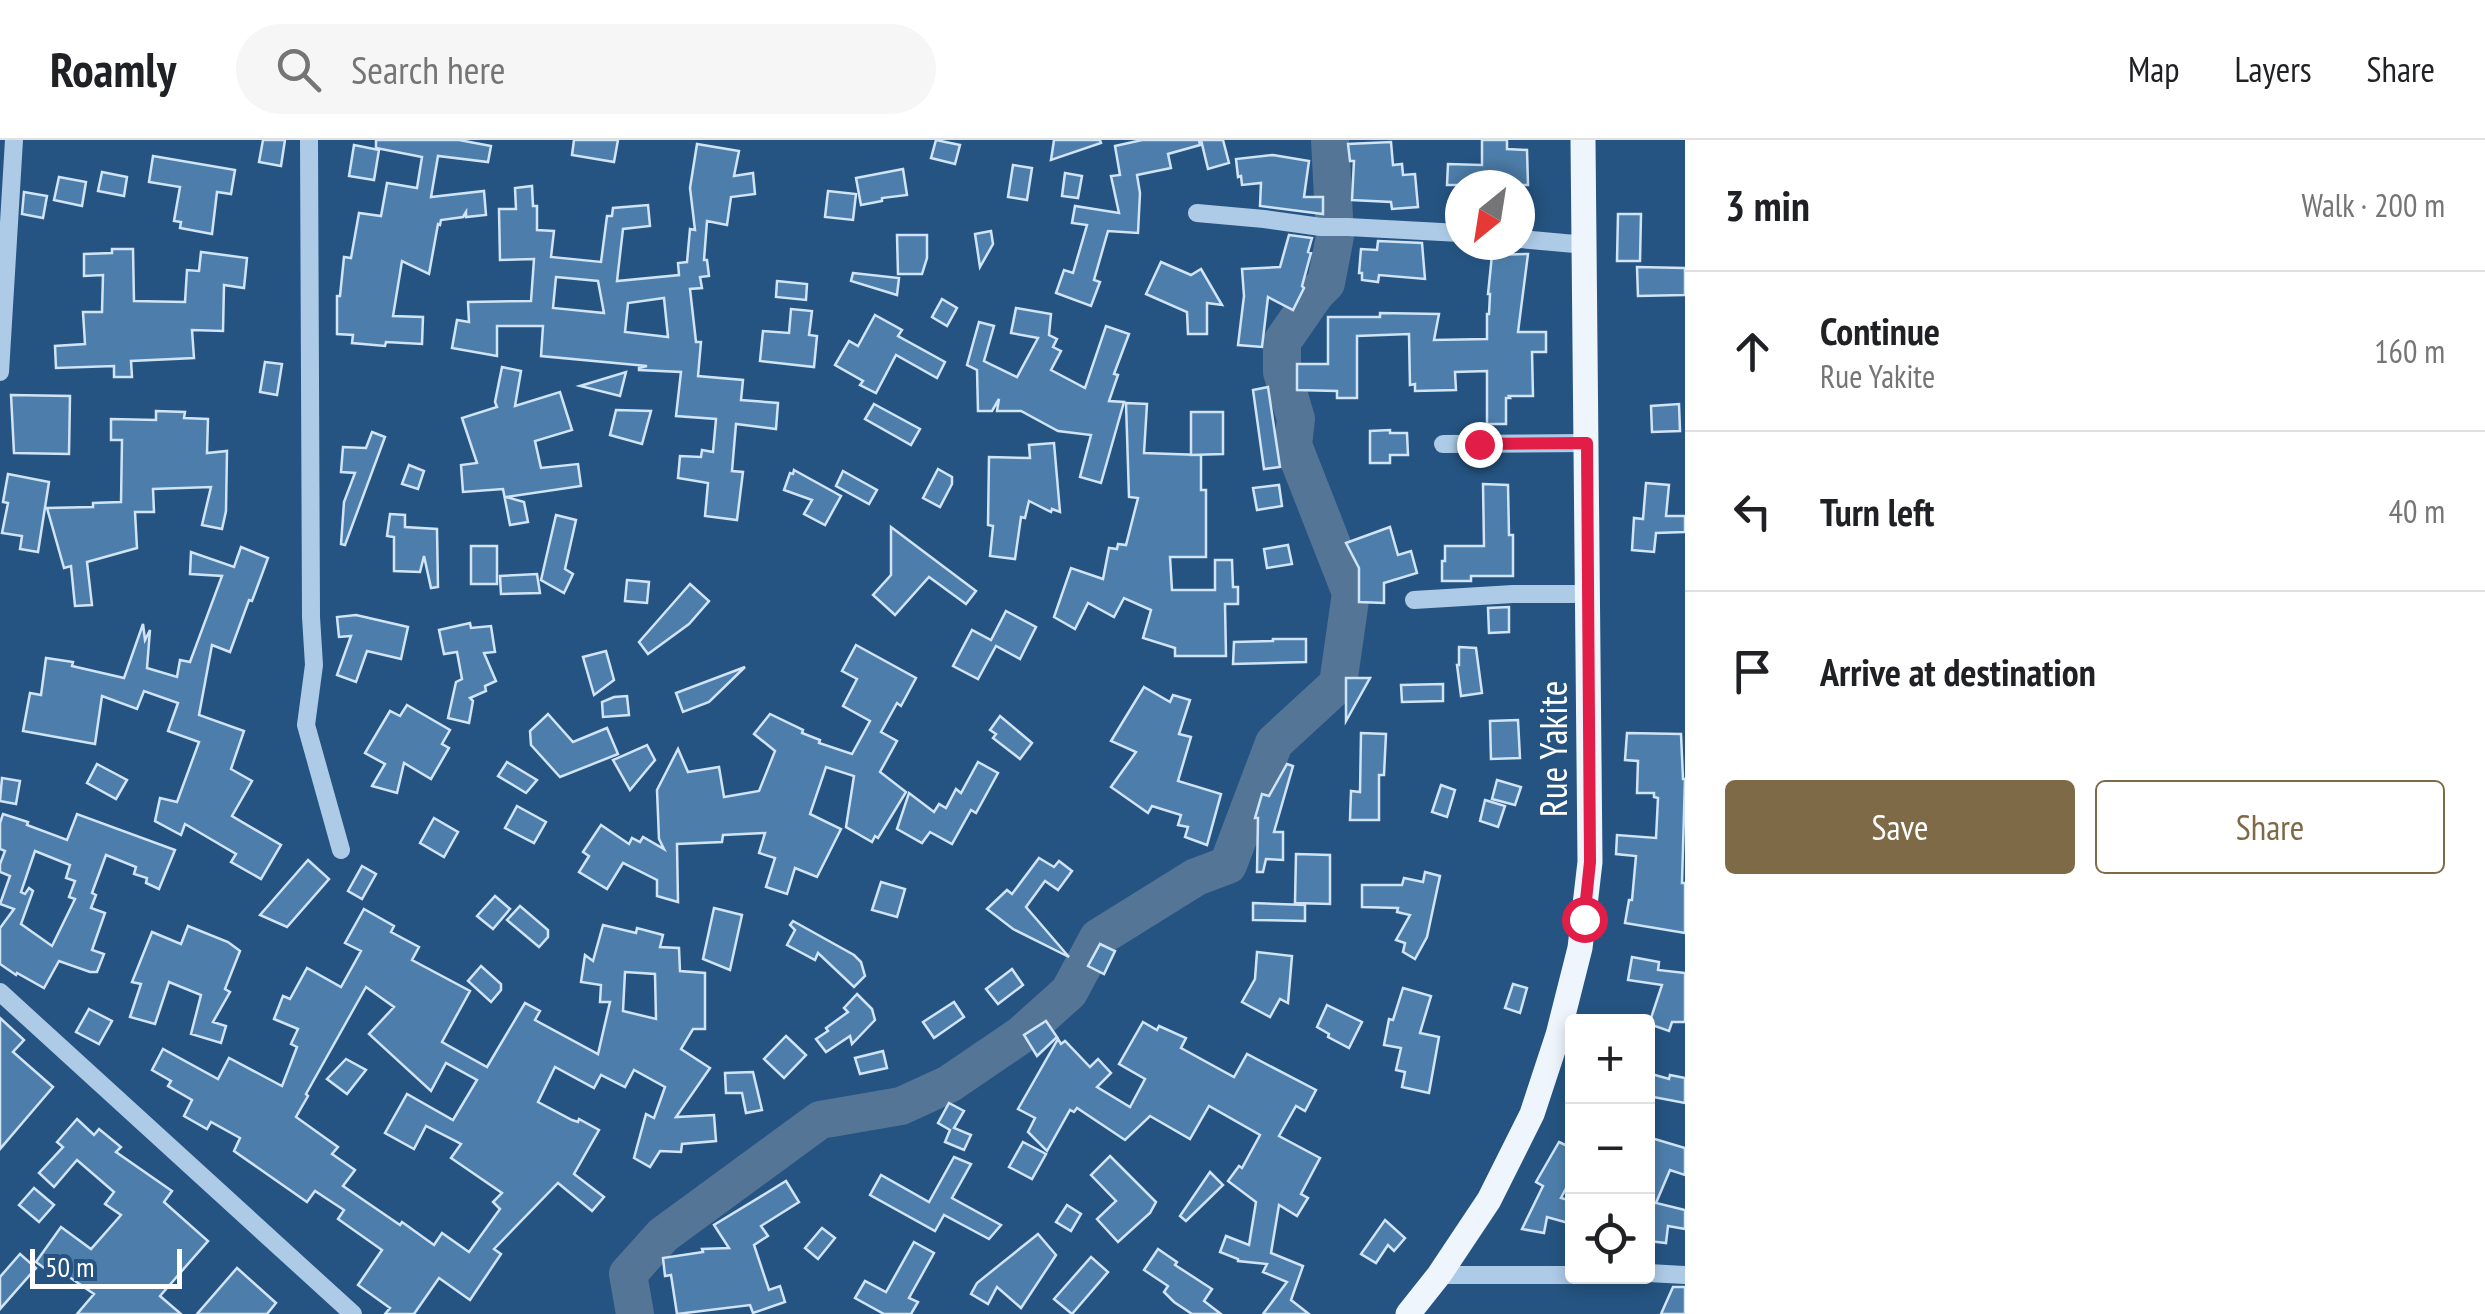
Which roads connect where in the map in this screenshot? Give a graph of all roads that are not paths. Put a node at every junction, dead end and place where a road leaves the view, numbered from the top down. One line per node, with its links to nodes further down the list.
1 (14, 140): 8 (street)
2 (310, 140): 13 (street)
3 (1583, 140): 7 (main road, Rue Yakite)
4 (1197, 213): 5 (street)
5 (1445, 231)
6 (1535, 241): 7 (street)
7 (1586, 245): 9 (main road, Rue Yakite)
8 (0, 372)
9 (1587, 443): 10 (street); 11 (main road, Rue Yakite)
10 (1443, 444)
11 (1588, 594): 12 (street); 16 (main road, Rue Yakite)
12 (1414, 600)
13 (341, 850)
14 (0, 992): 19 (street)
15 (1655, 1273): 18 (street)
16 (1439, 1275): 17 (street); 20 (main road, Rue Yakite)
17 (1565, 1275)
18 (1685, 1275)
19 (353, 1314)
20 (1408, 1314)

